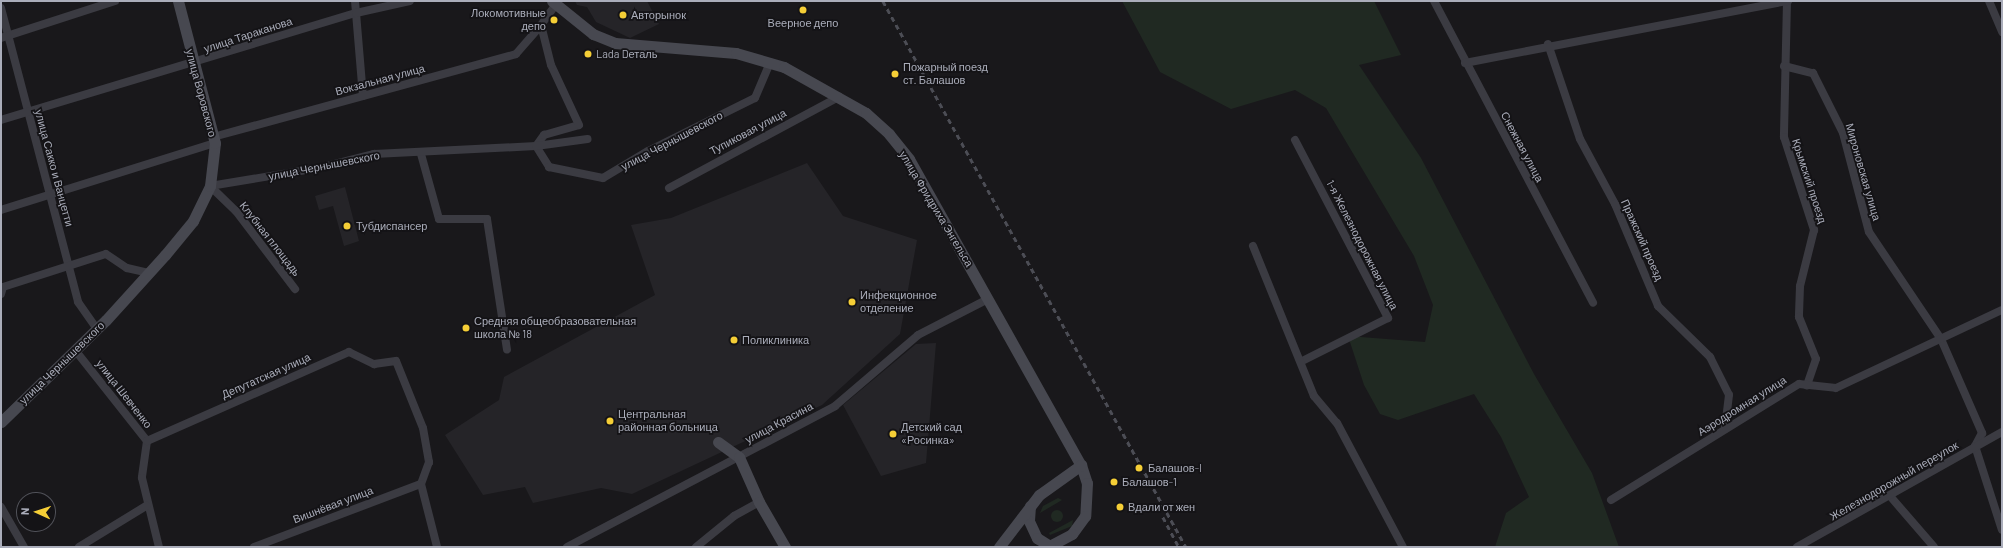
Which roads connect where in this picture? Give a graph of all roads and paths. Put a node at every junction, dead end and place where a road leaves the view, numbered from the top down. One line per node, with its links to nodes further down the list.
1 (115, 1): 13 (street)
2 (178, 1): 17 (main road, улица Воровского)
3 (355, 1): 10 (street)
4 (410, 1): 10 (street, улица Тараканова)
5 (1434, 1): 16 (street, Снежная улица)
6 (1787, 1): 14 (street); 18 (street, Крымский проезд)
7 (1989, 1): 12 (street)
8 (554, 2): 11 (street, Вокзальная улица); 15 (main road, улица Фридриха Энгельса)
9 (1, 8): 13 (street, улица Сакко и Ванцетти)
10 (356, 13): 17 (street, улица Тараканова); 19 (street)
11 (541, 25): 19 (street, Вокзальная улица); 26 (street)
12 (2002, 32)
13 (4, 37): 21 (street, улица Сакко и Ванцетти)
14 (1548, 46): 16 (street); 47 (street, Пражский проезд)
15 (770, 62): 20 (main road, улица Фридриха Энгельса); 26 (street, улица Чернышевского)
16 (1465, 63): 38 (street, Снежная улица)
17 (194, 64): 21 (street, улица Тараканова); 24 (main road, улица Воровского)
18 (1784, 66): 41 (street, Мироновская улица); 45 (street, Крымский проезд)
19 (363, 96): 24 (street, Вокзальная улица)
20 (839, 97): 29 (street, Тупиковая улица); 37 (main road, улица Фридриха Энгельса)
21 (28, 112): 22 (street, улица Тараканова); 30 (street, улица Сакко и Ванцетти)
22 (1, 120)
23 (588, 139): 26 (street)
24 (214, 140): 28 (main road, улица Воровского); 30 (street, Вокзальная улица)
25 (1295, 140): 44 (street, 1-я Железнодорожная улица)
26 (536, 146): 27 (street, улица Чернышевского)
27 (421, 154): 28 (street, улица Чернышевского); 42 (street)
28 (210, 186): 34 (main road, улица Чернышевского); 35 (street, Клубная площадь)
29 (669, 188)
30 (51, 195): 31 (street, Вокзальная улица); 33 (street, улица Сакко и Ванцетти)
31 (1, 210)
32 (1253, 246): 44 (street)
33 (69, 267): 34 (street); 36 (street); 40 (street, улица Сакко и Ванцетти)
34 (148, 273): 40 (main road, улица Чернышевского)
35 (295, 289)
36 (1, 294)
37 (988, 299): 52 (street, улица Красина); 53 (main road, улица Фридриха Энгельса)
38 (1593, 303)
39 (2002, 310): 41 (street, Аэродромная улица)
40 (97, 329): 43 (main road, улица Чернышевского)
41 (1941, 339): 45 (street, Аэродромная улица); 51 (street, Мироновская улица)
42 (507, 349)
43 (75, 350): 46 (main road, улица Чернышевского); 49 (street, улица Шевченко)
44 (1302, 361): 72 (street)
45 (1807, 385): 47 (street, Аэродромная улица)
46 (1, 422)
47 (1725, 429): 56 (street, Аэродромная улица)
48 (2002, 432): 51 (street, Железнодорожный переулок)
49 (147, 441): 54 (street, Депутатская улица); 58 (street, улица Шевченко)
50 (718, 442): 52 (main road)
51 (1975, 446): 55 (street, Железнодорожный переулок); 61 (street)
52 (740, 457): 57 (main road); 68 (street, улица Красина)
53 (1081, 465): 59 (main road); 62 (main road, улица Фридриха Энгельса)
54 (421, 484): 66 (street, Вишнёвая улица); 67 (street)
55 (1890, 496): 73 (street, Железнодорожный переулок); 74 (street)
56 (1612, 500)
57 (759, 502): 69 (street); 70 (main road)
58 (146, 506): 64 (street); 65 (street, улица Шевченко)
59 (1030, 506): 62 (main road); 71 (main road)
60 (1, 507): 63 (street)
61 (2002, 530)
62 (1049, 546)
63 (24, 547)
64 (79, 547)
65 (159, 547)
66 (254, 547)
67 (437, 547)
68 (567, 547)
69 (696, 547)
70 (785, 547)
71 (999, 547)
72 (1403, 547)
73 (1797, 547)
74 (1934, 547)

